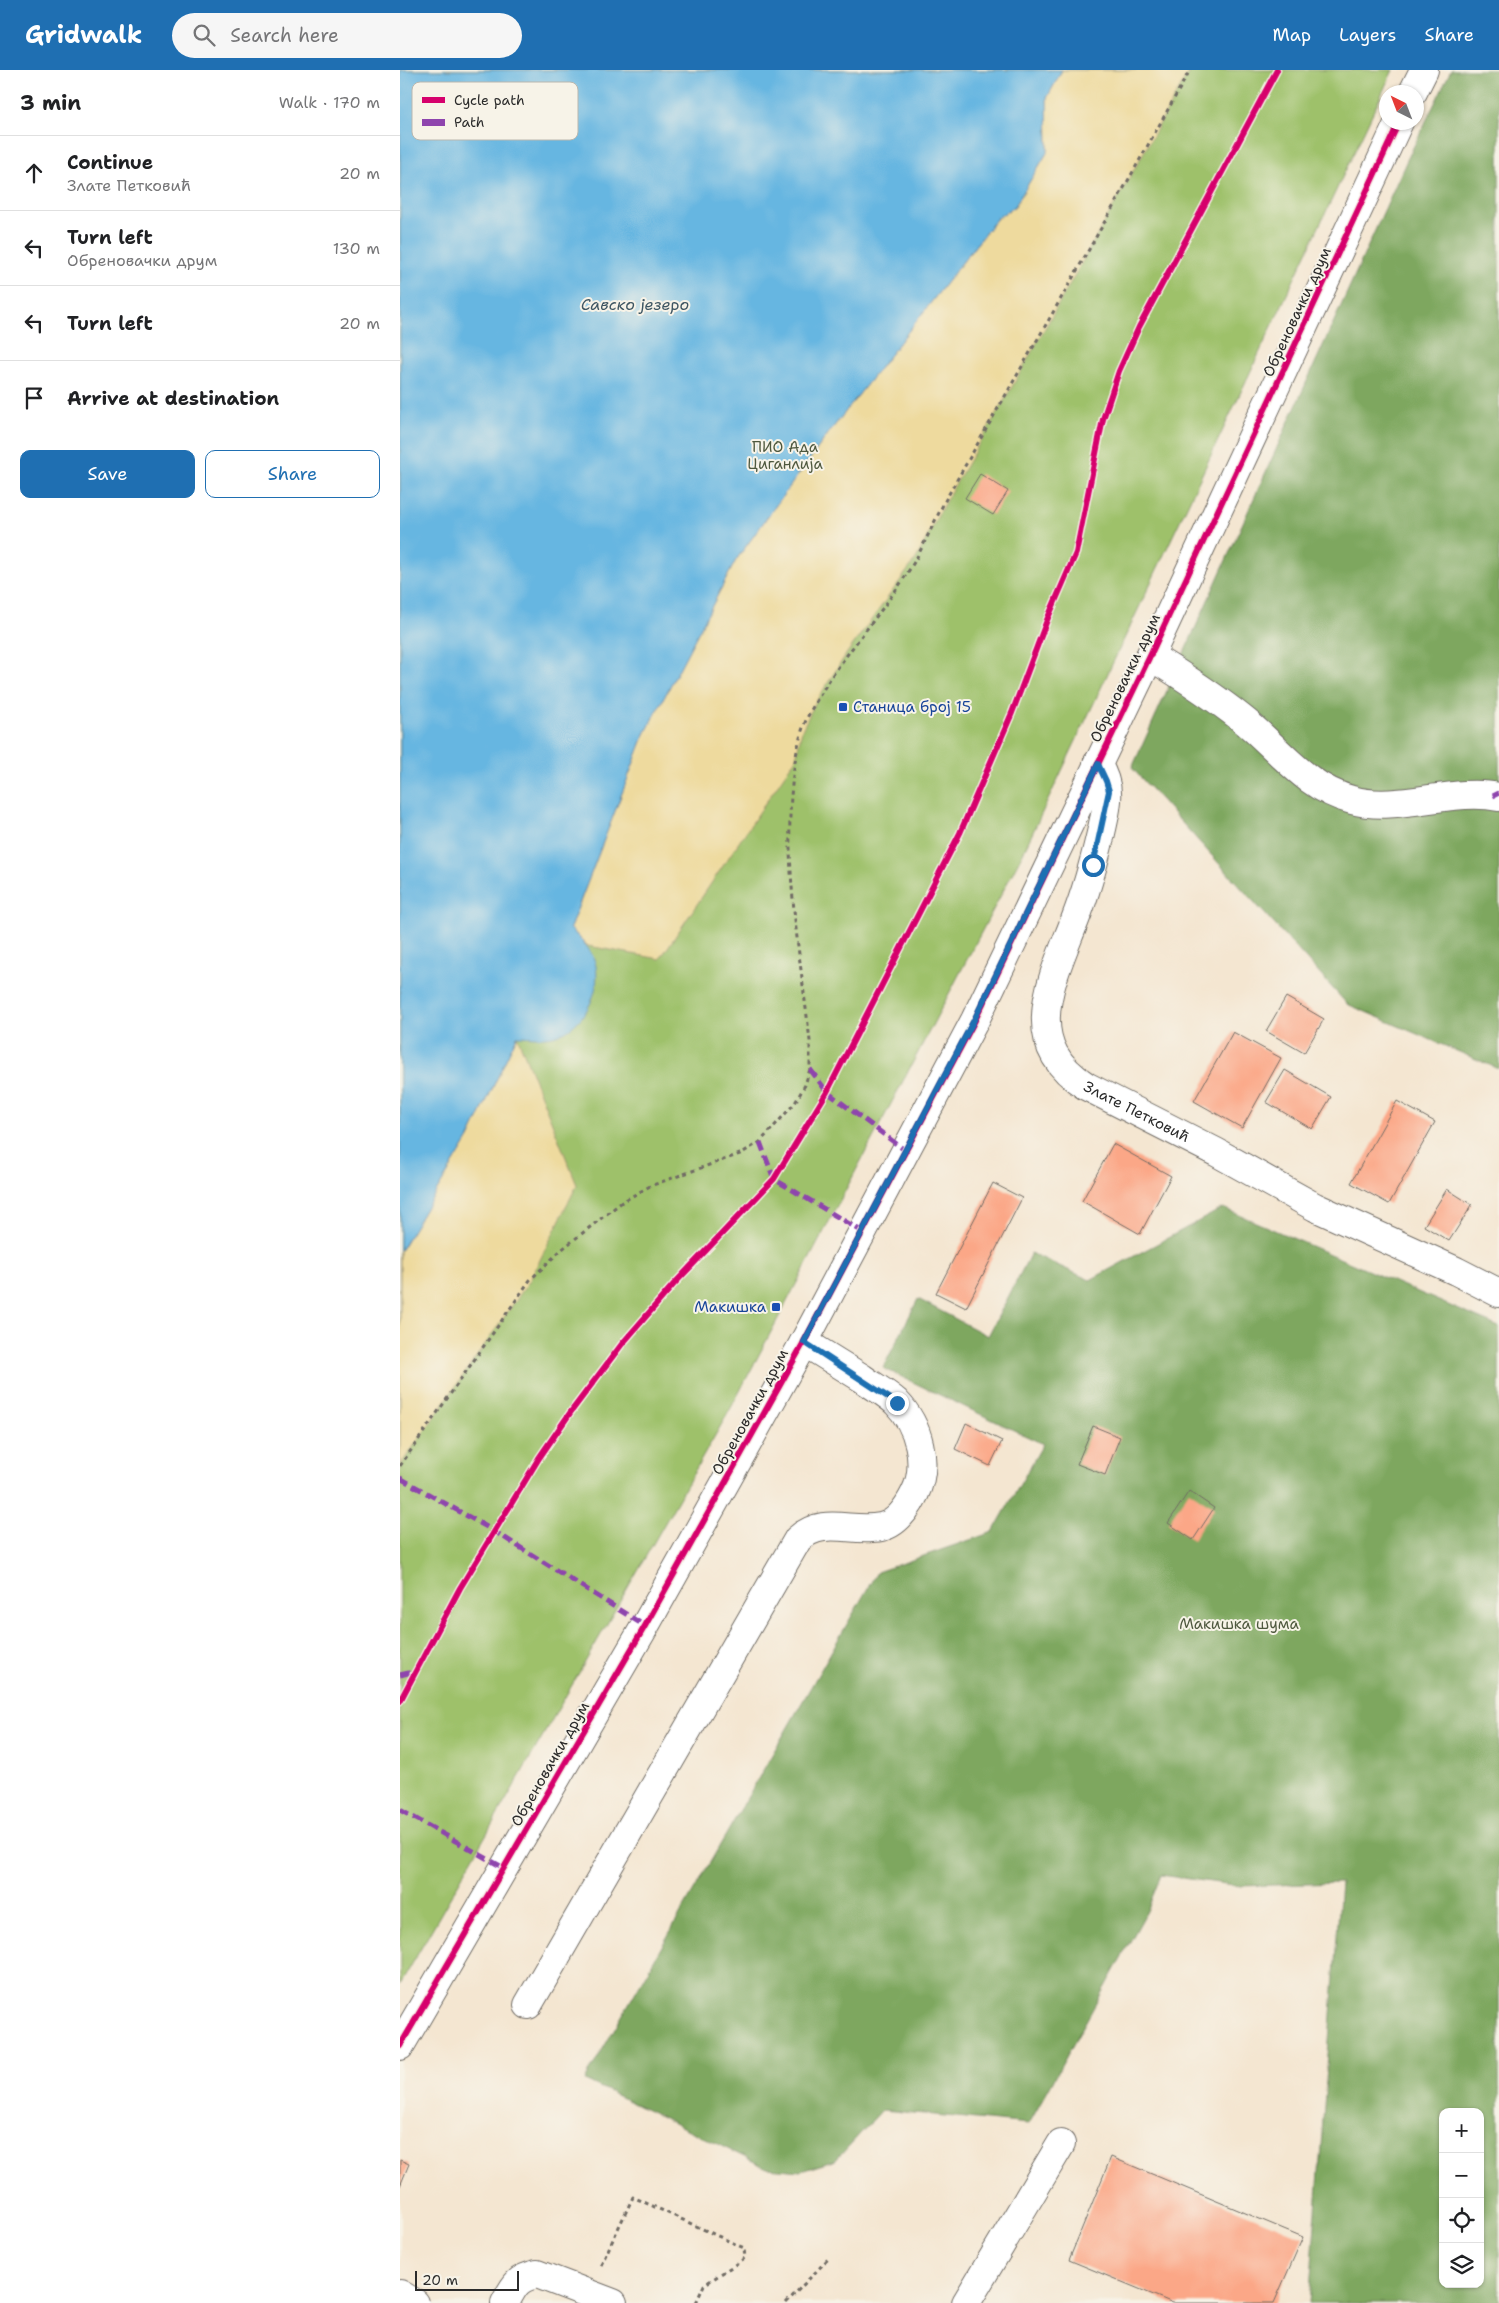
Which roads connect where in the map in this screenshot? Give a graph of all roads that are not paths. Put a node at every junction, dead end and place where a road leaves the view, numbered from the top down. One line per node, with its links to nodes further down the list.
1 (1424, 70): 2 (street)
2 (1417, 85)
3 (1395, 130): 4 (street, Обреновачки друм)
4 (1150, 656): 5 (street, Обреновачки друм); 6 (street)
5 (1098, 764): 7 (street, Злате Петковић); 8 (street, Обреновачки друм)
6 (1499, 797)
7 (1499, 1293)
8 (804, 1342): 9 (street); 10 (street, Обреновачки друм)
9 (528, 2005)
10 (400, 2046)
11 (1061, 2144): 16 (street)
12 (400, 2294): 14 (street)
13 (600, 2298): 15 (street)
14 (415, 2303)
15 (505, 2303)
16 (966, 2303)

